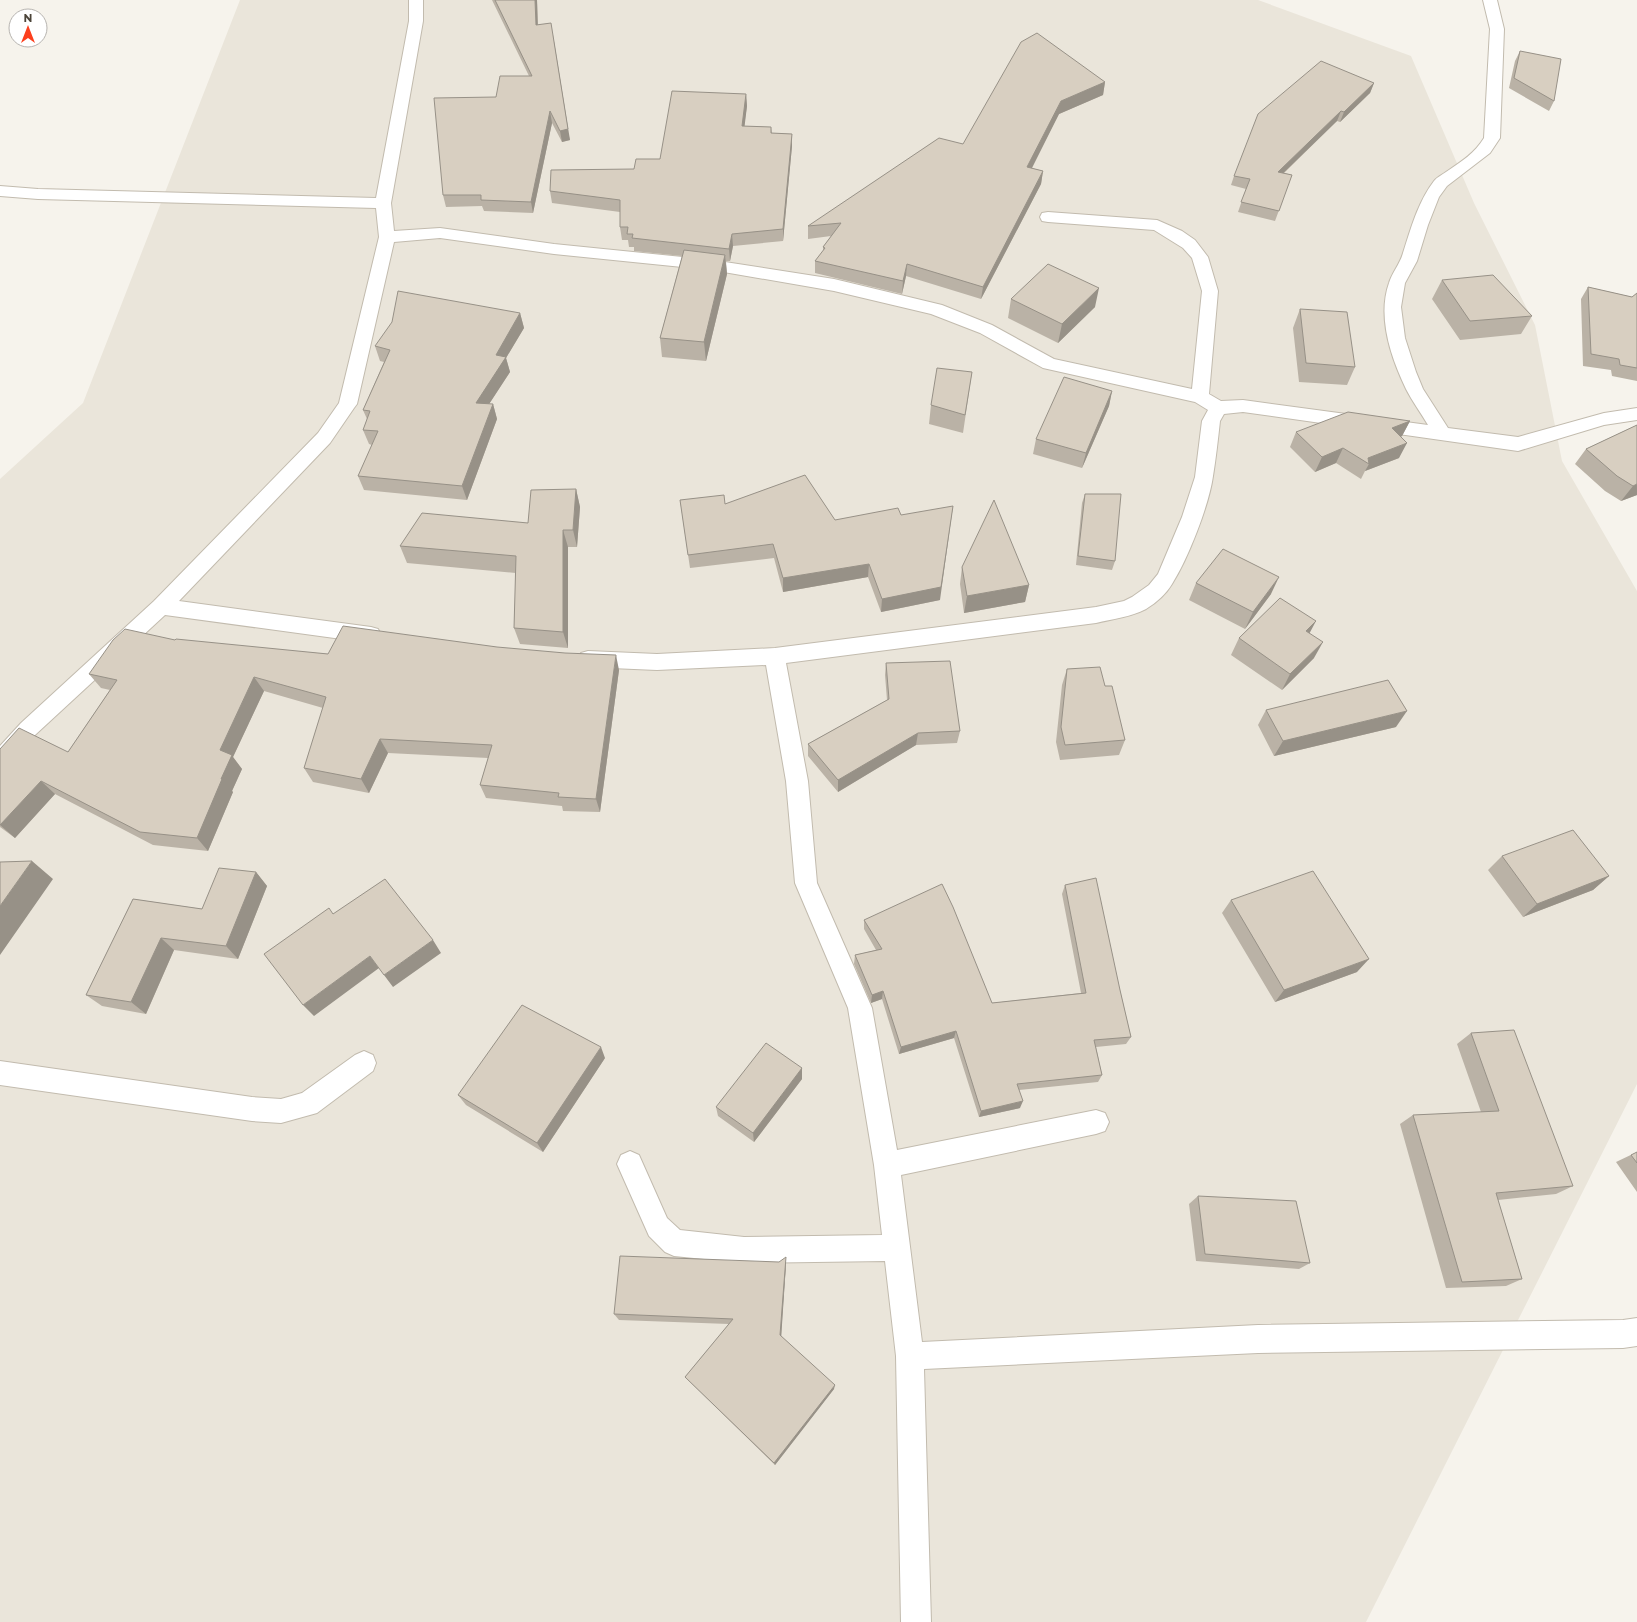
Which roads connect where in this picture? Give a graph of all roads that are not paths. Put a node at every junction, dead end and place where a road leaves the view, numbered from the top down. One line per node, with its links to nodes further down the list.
1 (416, 0): 4 (street)
2 (1490, 0): 10 (street)
3 (0, 191): 4 (street)
4 (383, 203): 6 (street)
5 (1048, 217): 7 (street)
6 (387, 237): 7 (street); 11 (street)
7 (1200, 397): 8 (street)
8 (1218, 408): 10 (street); 13 (street)
9 (1637, 414): 10 (street)
10 (1443, 434)
11 (161, 607): 12 (street); 15 (street)
12 (386, 637)
13 (775, 656): 14 (street); 20 (street)
14 (569, 658)
15 (0, 761)
16 (364, 1063): 17 (street)
17 (0, 1073)
18 (1096, 1122): 20 (street)
19 (630, 1164): 21 (street)
20 (887, 1164): 21 (street)
21 (897, 1248): 23 (street)
22 (1637, 1332): 23 (street)
23 (910, 1356): 24 (street)
24 (916, 1622)

